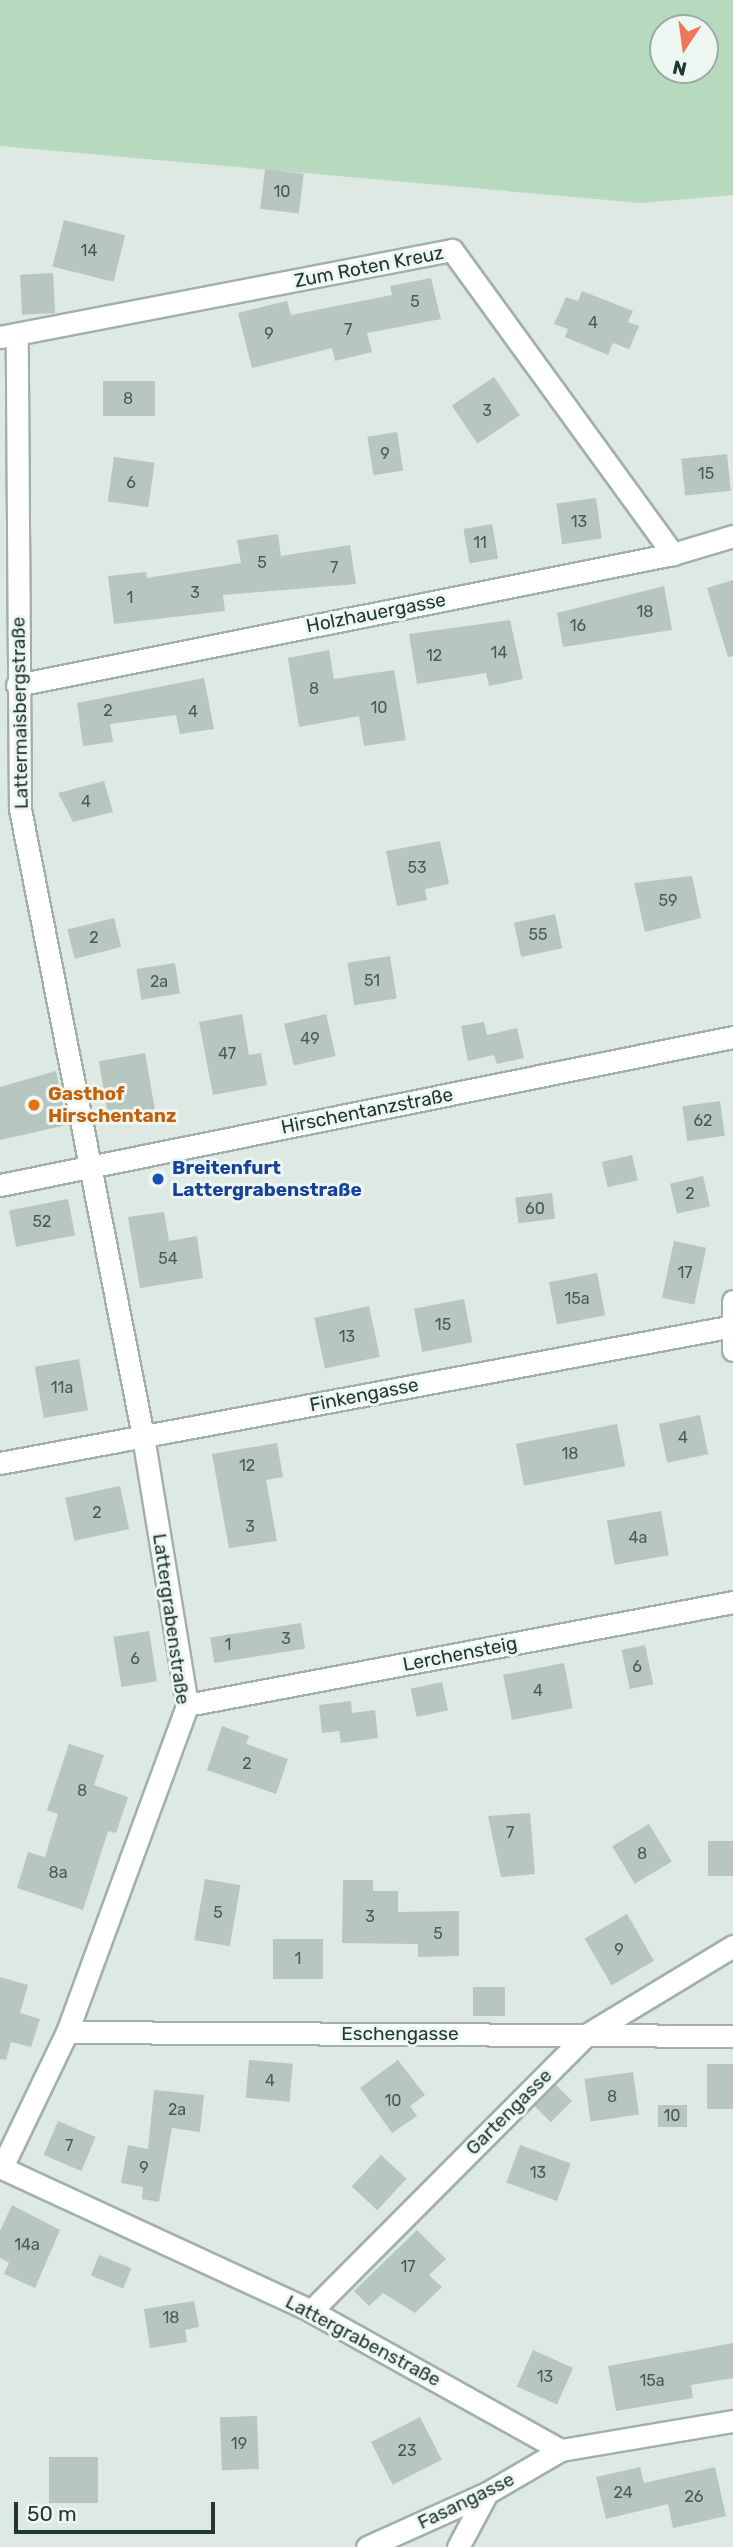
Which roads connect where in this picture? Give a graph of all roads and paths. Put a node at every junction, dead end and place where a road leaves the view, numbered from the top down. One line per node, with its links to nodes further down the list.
1 (9, 337): 2 (street, Lattermaisbergstraße); 4 (street, Zum Roten Kreuz)
2 (9, 524): 5 (street, Lattermaisbergstraße)
3 (733, 536): 4 (street, Holzhauergasse)
4 (673, 554): 5 (street, Holzhauergasse)
5 (18, 685): 6 (street, Lattermaisbergstraße)
6 (10, 811): 8 (street, Lattermaisbergstraße)
7 (733, 1037): 8 (street, Hirschentanzstraße)
8 (89, 1167): 9 (street, Hirschentanzstraße); 13 (street, Lattergrabenstraße)
9 (0, 1185)
10 (733, 1301): 11 (street)
11 (728, 1327): 12 (street); 13 (street, Finkengasse)
12 (733, 1350)
13 (143, 1436): 14 (street, Finkengasse); 16 (street, Lattergrabenstraße)
14 (0, 1463)
15 (733, 1602): 16 (street, Lerchensteig)
16 (187, 1705): 18 (street, Lattergrabenstraße)
17 (733, 1946): 19 (street, Gartengasse)
18 (67, 2032): 19 (street, Eschengasse); 21 (street, Lattergrabenstraße)
19 (586, 2035): 20 (street, Eschengasse); 22 (street, Gartengasse)
20 (733, 2036)
21 (1, 2167): 22 (street, Lattergrabenstraße)
22 (311, 2311): 24 (street, Lattergrabenstraße)
23 (733, 2421): 24 (street)
24 (562, 2449): 25 (street, Fasangasse)
25 (487, 2493): 26 (street, Fasangasse); 27 (street)
26 (367, 2547)
27 (458, 2547)

